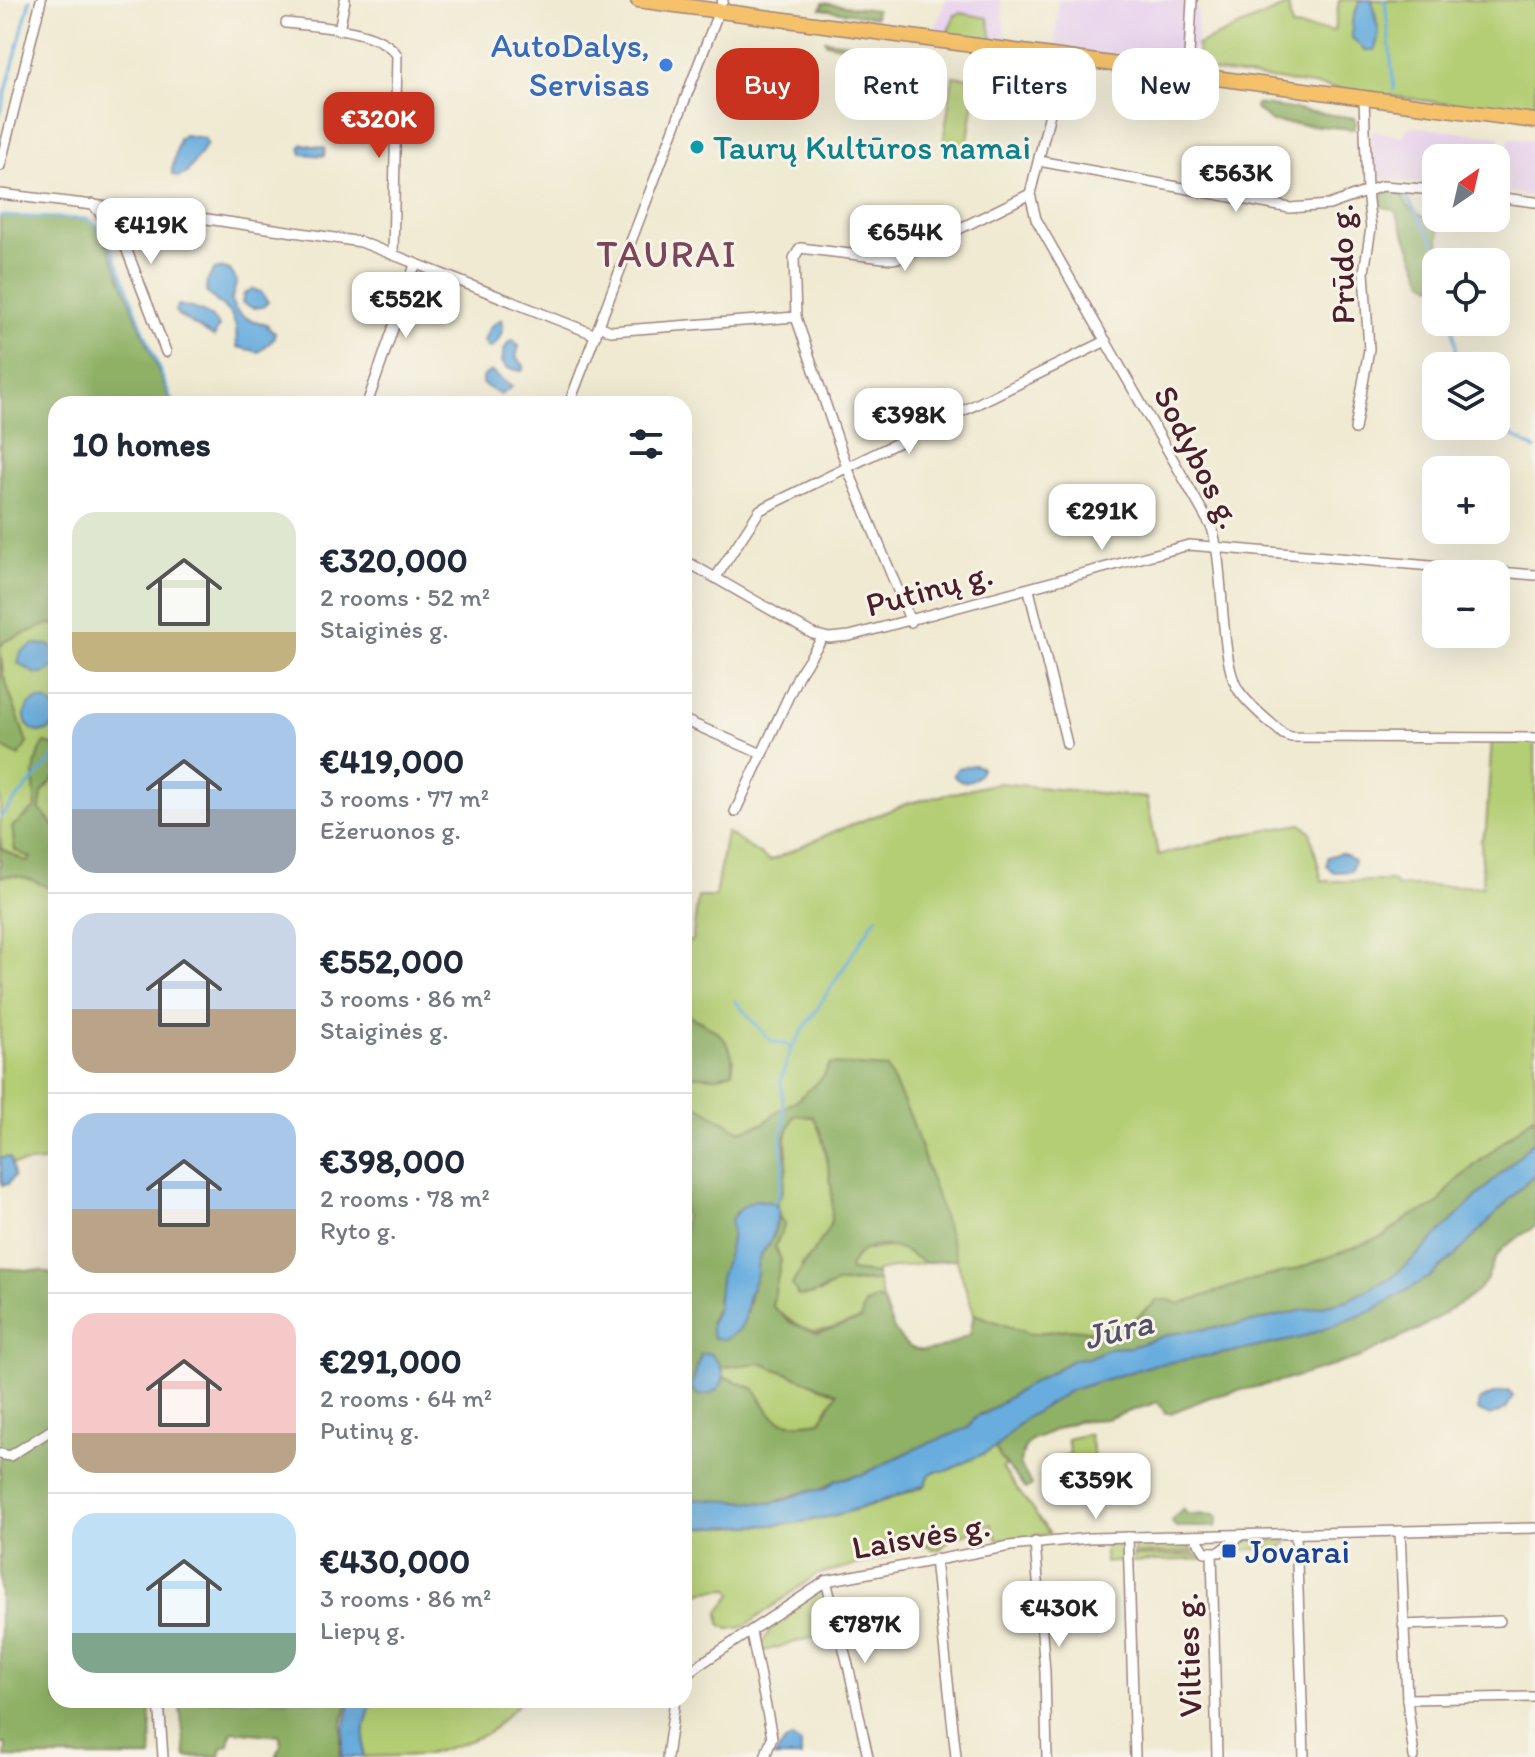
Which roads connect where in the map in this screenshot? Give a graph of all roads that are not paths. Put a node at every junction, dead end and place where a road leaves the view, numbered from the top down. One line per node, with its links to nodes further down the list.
1 (41, 0): 15 (street)
2 (345, 0): 7 (street)
3 (638, 0): 5 (highway)
4 (1192, 0): 9 (street)
5 (721, 5): 8 (highway); 26 (street)
6 (286, 23): 7 (street)
7 (339, 30): 23 (street)
8 (1005, 48)
9 (1189, 48)
10 (1219, 78): 11 (highway)
11 (1364, 98): 13 (highway); 17 (street, Prūdo g.)
12 (1049, 120): 14 (street)
13 (1535, 121)
14 (1039, 161): 17 (street); 19 (street)
15 (0, 166)
16 (1422, 189): 17 (street)
17 (1367, 191): 31 (street, Prūdo g.)
18 (0, 194): 22 (street)
19 (1030, 194): 25 (street); 27 (street, Sodybos g.)
20 (1510, 199): 21 (street)
21 (1535, 202)
22 (93, 204): 23 (street); 28 (street)
23 (393, 255): 24 (street)
24 (415, 265): 26 (street); 29 (street)
25 (796, 317): 26 (street); 32 (street)
26 (598, 331): 30 (street)
27 (1106, 341): 32 (street); 33 (street, Sodybos g.)
28 (166, 352)
29 (370, 396)
30 (572, 396)
31 (1355, 429)
32 (847, 467): 36 (street); 38 (street)
33 (1218, 547): 35 (street, Putinų g.); 37 (street, Putinų g.); 41 (street, Sodybos g.)
34 (692, 564): 36 (street, Putinų g.)
35 (1535, 575)
36 (716, 577): 39 (street, Putinų g.)
37 (1029, 590): 38 (street, Putinų g.); 42 (street)
38 (911, 622): 39 (street, Putinų g.)
39 (823, 637): 43 (street)
40 (692, 723): 43 (street)
41 (1535, 738)
42 (1067, 744)
43 (762, 754): 44 (street)
44 (735, 812)
45 (48, 1432): 46 (street)
46 (0, 1454)
47 (1535, 1528): 48 (street, Laisvės g.)
48 (1400, 1531): 49 (street, Laisvės g.); 58 (street)
49 (1296, 1535): 51 (street, Laisvės g.); 73 (street)
50 (1195, 1536): 51 (street, Laisvės g.); 52 (street, Laisvės g.); 54 (street)
51 (1240, 1536): 54 (street)
52 (1128, 1537): 53 (street, Laisvės g.); 71 (street)
53 (1035, 1542): 55 (street, Laisvės g.); 70 (street)
54 (1212, 1552): 72 (street, Vilties g.)
55 (935, 1559): 56 (street, Laisvės g.); 69 (street)
56 (826, 1581): 59 (street, Laisvės g.); 68 (street)
57 (1500, 1621): 58 (street)
58 (1403, 1625): 62 (street)
59 (751, 1632): 60 (street, Laisvės g.); 67 (street)
60 (692, 1671)
61 (1535, 1697): 62 (street)
62 (1407, 1699): 74 (street)
63 (160, 1708): 65 (street)
64 (674, 1708): 66 (street)
65 (163, 1757)
66 (667, 1757)
67 (765, 1757)
68 (868, 1757)
69 (956, 1757)
70 (1047, 1757)
71 (1135, 1757)
72 (1217, 1757)
73 (1304, 1757)
74 (1414, 1757)

